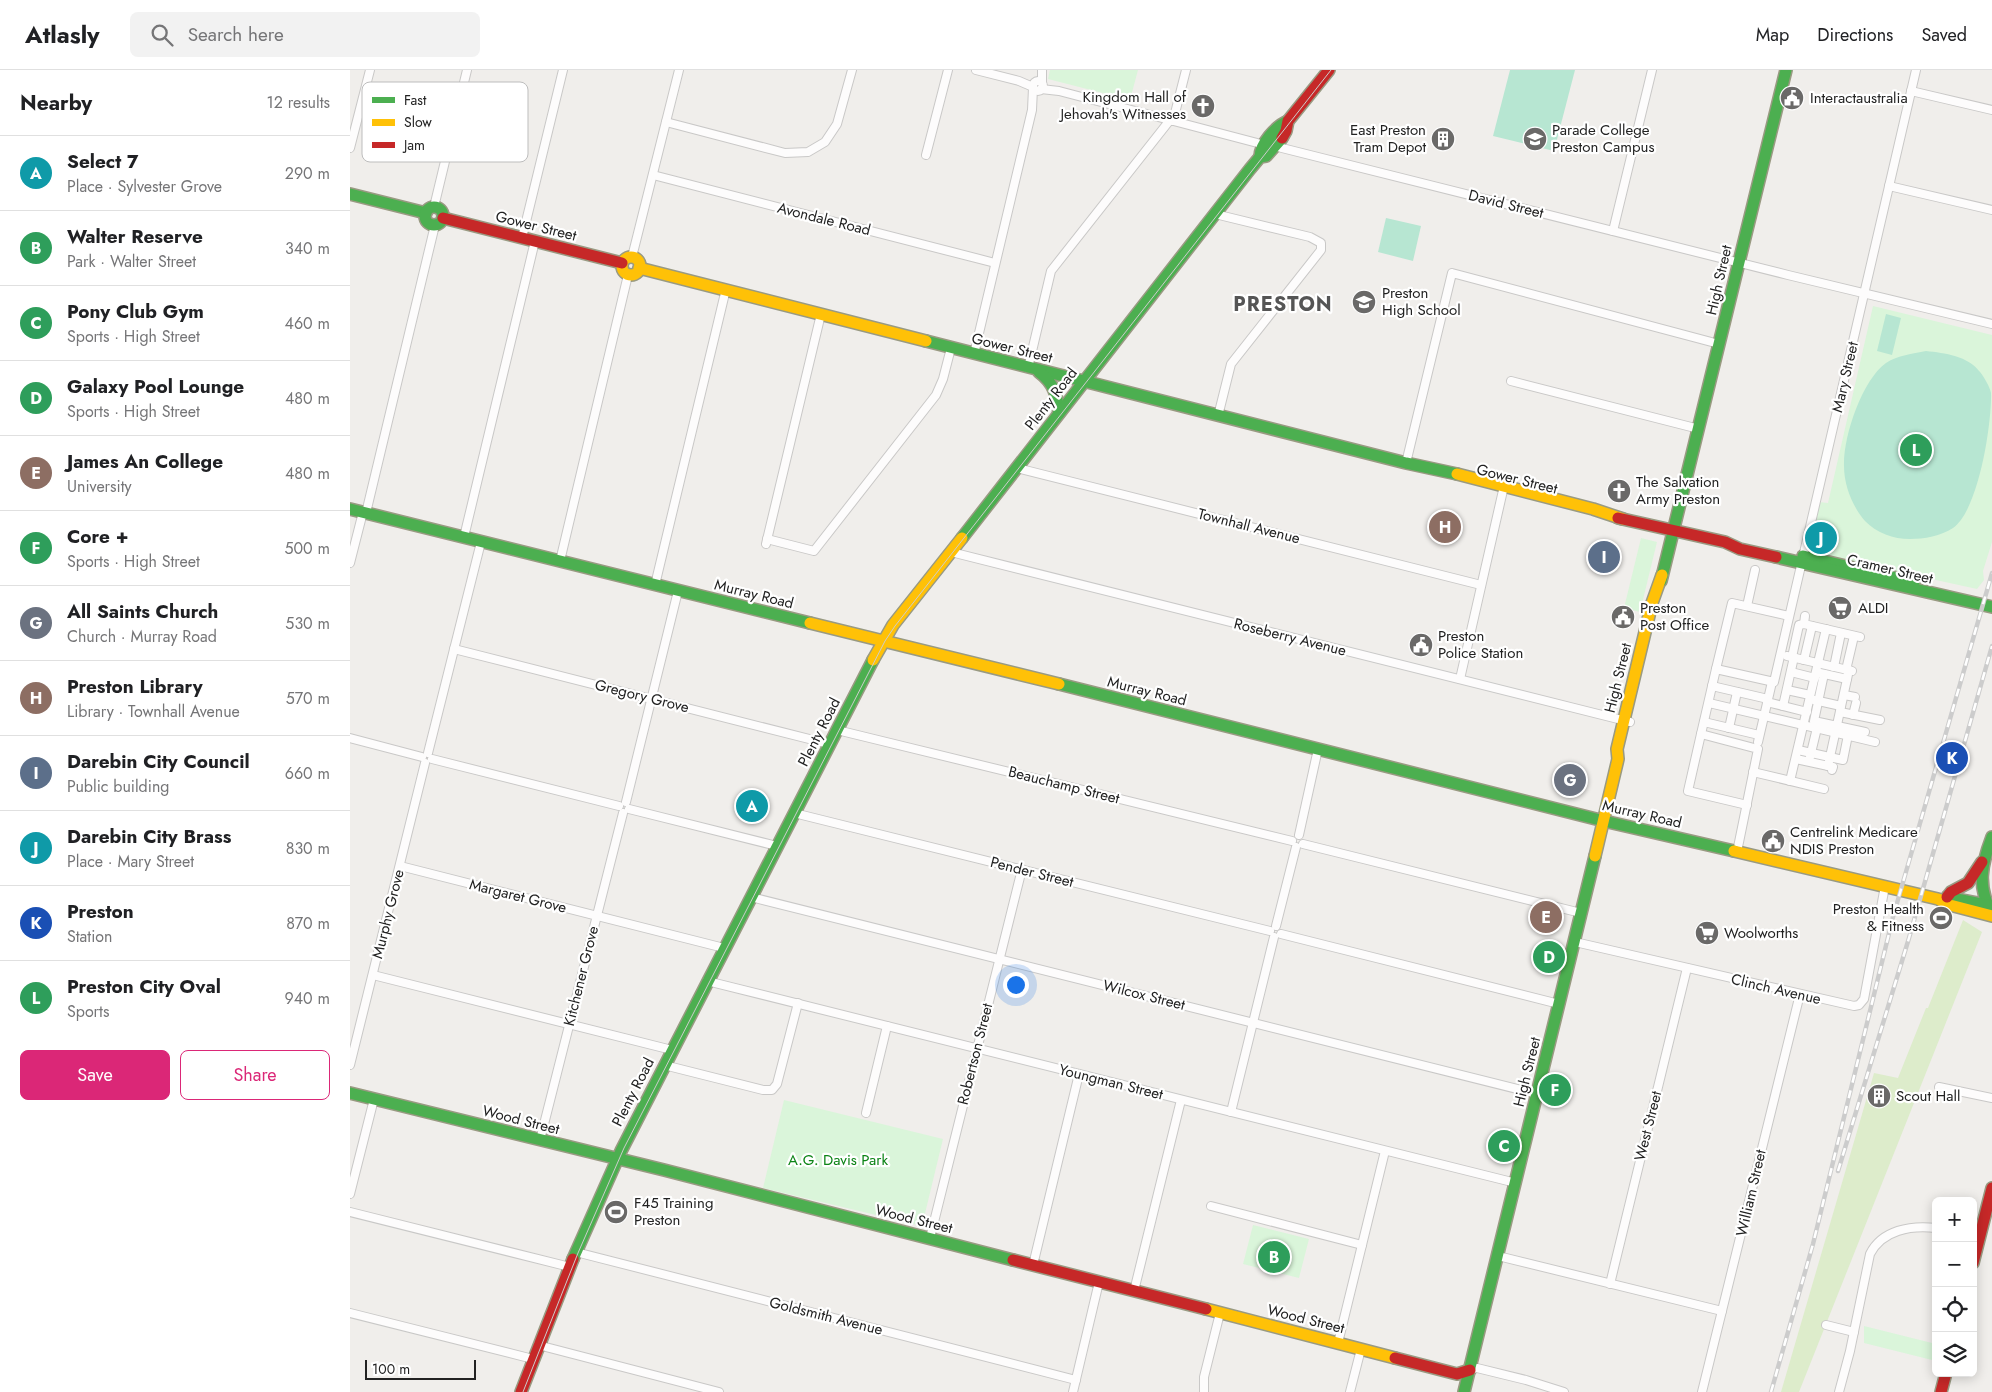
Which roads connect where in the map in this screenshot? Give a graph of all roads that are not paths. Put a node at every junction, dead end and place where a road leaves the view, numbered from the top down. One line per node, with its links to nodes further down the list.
1 (563, 70): 31 (street)
2 (679, 70): 18 (street)
3 (852, 70): 18 (street)
4 (948, 70): 21 (street)
5 (976, 70): 13 (street, David Street)
6 (1041, 70): 13 (street)
7 (1186, 70): 17 (street)
8 (1329, 70): 19 (main road, Plenty Road)
9 (1652, 70): 30 (street)
10 (1780, 70): 34 (main road, High Street)
11 (1786, 70): 34 (main road, High Street)
12 (1916, 70): 14 (street, Mary Street)
13 (1038, 86): 17 (street, David Street); 35 (street)
14 (1911, 91): 16 (street); 24 (street, Mary Street)
15 (362, 101): 20 (street)
16 (1992, 110)
17 (1172, 120): 19 (street, David Street); 45 (street)
18 (666, 122): 23 (street)
19 (1269, 146): 28 (main road, Plenty Road); 30 (street, David Street)
20 (350, 148)
21 (926, 155)
22 (443, 162): 26 (street)
23 (654, 175): 33 (street); 35 (street, Avondale Road)
24 (1889, 186): 27 (street); 39 (street, Mary Street)
25 (350, 194): 26 (main road)
26 (430, 210): 29 (main road)
27 (1992, 210)
28 (1216, 214): 47 (main road, Plenty Road); 49 (street)
29 (439, 222): 31 (main road, Gower Street); 55 (street)
30 (1613, 231): 34 (street, David Street)
31 (522, 238): 32 (main road, Gower Street)
32 (535, 241): 33 (main road, Gower Street); 57 (street)
33 (627, 260): 36 (main road); 37 (main road)
34 (1736, 262): 39 (street, David Street); 42 (main road, High Street)
35 (995, 263): 44 (street)
36 (640, 268): 37 (main road); 38 (main road, Gower Street)
37 (628, 275): 61 (street)
38 (726, 289): 40 (main road, Gower Street); 64 (street)
39 (1864, 293): 41 (street, David Street); 60 (street, Mary Street)
40 (820, 314): 43 (main road, Gower Street); 43 (street)
41 (1992, 324)
42 (1717, 343): 50 (main road, High Street); 51 (street)
43 (951, 348): 44 (main road, Gower Street)
44 (974, 354): 45 (main road, Gower Street)
45 (1031, 368): 47 (main road, Gower Street); 48 (main road)
46 (1511, 381): 50 (street)
47 (1084, 382): 48 (main road, Plenty Road); 49 (main road, Gower Street)
48 (1059, 413): 52 (main road, Plenty Road)
49 (1218, 416): 51 (main road, Gower Street)
50 (1696, 429): 56 (main road, High Street)
51 (1406, 463): 53 (main road, Gower Street)
52 (1017, 468): 59 (main road, Plenty Road); 65 (street, Townhall Avenue)
53 (1504, 489): 56 (main road, Gower Street); 65 (street)
54 (350, 509): 55 (main road, Murray Road)
55 (365, 513): 57 (main road, Murray Road); 62 (street)
56 (1672, 530): 60 (main road, Cramer Street); 107 (main road, High Street)
57 (464, 537): 58 (main road, Murray Road)
58 (481, 542): 61 (main road, Murray Road); 75 (street, Murphy Grove)
59 (951, 552): 74 (main road, Plenty Road); 86 (street, Roseberry Avenue)
60 (1802, 560): 67 (main road, Cramer Street); 69 (main road, Cramer Street); 70 (street, Mary Street)
61 (560, 561): 64 (main road, Murray Road)
62 (350, 563)
63 (1755, 570): 68 (street)
64 (655, 585): 66 (main road, Murray Road)
65 (1481, 585): 86 (street)
66 (678, 591): 74 (main road, Murray Road); 94 (street, Kitchener Grove)
67 (1992, 600)
68 (1746, 606): 70 (street); 80 (street)
69 (1992, 607)
70 (1789, 616): 87 (street, Mary Street)
71 (1807, 622): 72 (street); 76 (street); 77 (street)
72 (1826, 629): 73 (street); 78 (street)
73 (1842, 633): 79 (street); 81 (street)
74 (883, 641): 112 (main road, Plenty Road); 119 (main road, Murray Road)
75 (454, 650): 94 (street, Gregory Grove); 123 (street, Murphy Grove)
76 (1791, 657): 77 (street); 82 (street)
77 (1804, 660): 78 (street)
78 (1818, 663): 79 (street); 84 (street)
79 (1834, 667): 81 (street)
80 (1716, 669): 87 (street); 88 (street)
81 (1849, 670): 85 (street)
82 (1791, 672): 84 (street); 90 (street)
83 (1824, 674): 84 (street); 85 (street); 96 (street)
84 (1815, 675): 93 (street)
85 (1847, 679): 92 (street)
86 (1460, 680): 107 (street, Roseberry Avenue)
87 (1772, 682): 95 (street, Mary Street)
88 (1712, 686): 89 (street); 97 (street)
89 (1725, 689): 91 (street); 98 (street)
90 (1787, 690): 93 (street); 99 (street)
91 (1737, 692): 95 (street); 100 (street)
92 (1844, 695): 101 (street); 102 (street)
93 (1810, 697): 96 (street); 104 (street)
94 (651, 699): 118 (street, Gregory Grove); 130 (street, Kitchener Grove)
95 (1767, 701): 99 (street); 103 (street, Mary Street)
96 (1818, 701): 101 (street); 109 (street)
97 (1709, 703): 98 (street); 108 (street)
98 (1721, 706): 100 (street)
99 (1783, 706): 104 (street)
100 (1733, 709): 103 (street); 110 (street)
101 (1841, 709): 102 (street); 111 (street)
102 (1853, 715): 105 (street)
103 (1764, 716): 104 (street); 110 (street, Mary Street)
104 (1805, 718): 109 (street); 120 (street)
105 (1868, 718): 106 (street); 115 (street)
106 (1880, 720)
107 (1626, 722): 132 (main road, High Street)
108 (1704, 722): 110 (street); 113 (street)
109 (1815, 724): 111 (street); 121 (street)
110 (1729, 728)
111 (1836, 729): 114 (street); 115 (street); 122 (street)
112 (837, 730): 118 (main road, Plenty Road); 134 (street, Beauchamp Street)
113 (1701, 734): 126 (street); 129 (street)
114 (1848, 735): 115 (street); 122 (street)
115 (1864, 736): 117 (street)
116 (350, 738): 123 (street)
117 (1875, 742)
118 (829, 744): 131 (main road, Plenty Road)
119 (1318, 749): 132 (main road, Murray Road); 134 (street)
120 (1798, 750): 121 (street); 124 (street)
121 (1812, 753): 122 (street); 125 (street)
122 (1830, 757): 125 (street)
123 (427, 758): 130 (street); 138 (street, Murphy Grove)
124 (1796, 758): 125 (street); 127 (street)
125 (1810, 762)
126 (1753, 772): 127 (street); 129 (street)
127 (1790, 781): 128 (street)
128 (1824, 789)
129 (1747, 805): 136 (street)
130 (624, 807): 135 (street); 145 (street, Kitchener Grove)
131 (794, 813): 135 (main road, Plenty Road); 139 (street, Pender Street)
132 (1604, 821): 136 (main road, Murray Road); 144 (main road, High Street)
133 (1992, 837): 137 (main road)
134 (1297, 844): 144 (street, Beauchamp Street); 146 (street)
135 (777, 846): 141 (main road, Plenty Road)
136 (1737, 852): 140 (main road, Murray Road)
137 (1982, 862): 142 (main road); 143 (main road)
138 (400, 866): 145 (street, Margaret Grove); 151 (street, Murphy Grove)
139 (1022, 870): 146 (street, Pender Street); 149 (street, Robertson Street)
140 (1885, 886): 142 (main road, Murray Road); 153 (street, Clinch Avenue)
141 (751, 896): 148 (main road, Plenty Road); 149 (street, Wilcox Street)
142 (1943, 898): 143 (main road, Murray Road)
143 (1991, 910)
144 (1581, 913): 147 (main road, High Street)
145 (596, 916): 148 (street, Margaret Grove); 157 (street, Kitchener Grove)
146 (1275, 932): 155 (street, Pender Street); 156 (street)
147 (1575, 942): 150 (street, Clinch Avenue); 155 (main road, High Street)
148 (724, 948): 152 (main road, Plenty Road)
149 (1000, 959): 156 (street, Wilcox Street); 159 (street, Robertson Street)
150 (1687, 968): 153 (street, Clinch Avenue); 189 (street, West Street)
151 (373, 975): 157 (street); 161 (street, Murphy Grove)
152 (707, 981): 154 (street, Youngman Street); 160 (main road, Plenty Road)
153 (1800, 994): 191 (street, William Street)
154 (798, 1003): 158 (street, Youngman Street); 162 (street)
155 (1559, 1004): 166 (main road, High Street)
156 (1253, 1022): 166 (street, Wilcox Street); 170 (street)
157 (569, 1024): 160 (street); 172 (street, Kitchener Grove)
158 (887, 1026): 159 (street, Youngman Street); 171 (street)
159 (976, 1048): 163 (street, Youngman Street); 182 (street, Robertson Street)
160 (672, 1050): 162 (main road, Plenty Road)
161 (350, 1064)
162 (664, 1065): 174 (main road, Plenty Road)
163 (1079, 1074): 169 (street, Youngman Street); 186 (street)
164 (1939, 1087): 167 (street)
165 (350, 1093): 168 (main road, Wood Street)
166 (1537, 1094): 175 (main road, High Street)
167 (1992, 1098)
168 (374, 1099): 172 (main road, Wood Street); 177 (street)
169 (1181, 1100): 170 (street, Youngman Street); 190 (street)
170 (1231, 1112): 173 (street, Youngman Street)
171 (866, 1113)
172 (540, 1140): 174 (main road, Wood Street)
173 (1385, 1151): 175 (street, Youngman Street); 183 (street)
174 (617, 1159): 182 (main road, Wood Street); 184 (main road, Plenty Road)
175 (1516, 1183): 185 (main road, High Street)
176 (1992, 1188): 181 (main road)
177 (350, 1194)
178 (1211, 1206): 183 (street)
179 (350, 1212): 187 (street)
180 (1932, 1228): 195 (street)
181 (1977, 1235)
182 (930, 1238): 186 (main road, Wood Street)
183 (1362, 1245): 196 (street)
184 (576, 1252): 187 (main road, Plenty Road); 202 (street, Goldsmith Avenue)
185 (1498, 1256): 189 (street); 200 (main road, High Street)
186 (1032, 1265): 188 (main road, Wood Street)
187 (570, 1267): 197 (main road, Plenty Road)
188 (1099, 1282): 190 (main road, Wood Street); 202 (street)
189 (1610, 1284): 191 (street)
190 (1134, 1291): 193 (main road, Wood Street)
191 (1722, 1311): 210 (street, William Street)
192 (350, 1313): 199 (street)
193 (1220, 1313): 196 (main road, Wood Street); 206 (street)
194 (1826, 1324): 195 (street)
195 (1854, 1332): 211 (street)
196 (1338, 1343): 198 (main road, Wood Street)
197 (538, 1345): 199 (main road, Plenty Road); 204 (street)
198 (1361, 1349): 200 (main road, Wood Street); 207 (street)
199 (533, 1359): 203 (main road, Plenty Road)
200 (1470, 1370): 208 (main road, High Street); 209 (street)
201 (1945, 1377): 212 (main road)
202 (1076, 1380): 205 (street)
203 (521, 1392)
204 (718, 1392)
205 (1073, 1392)
206 (1204, 1392)
207 (1350, 1392)
208 (1464, 1392)
209 (1564, 1392)
210 (1702, 1392)
211 (1839, 1392)
212 (1941, 1392)

